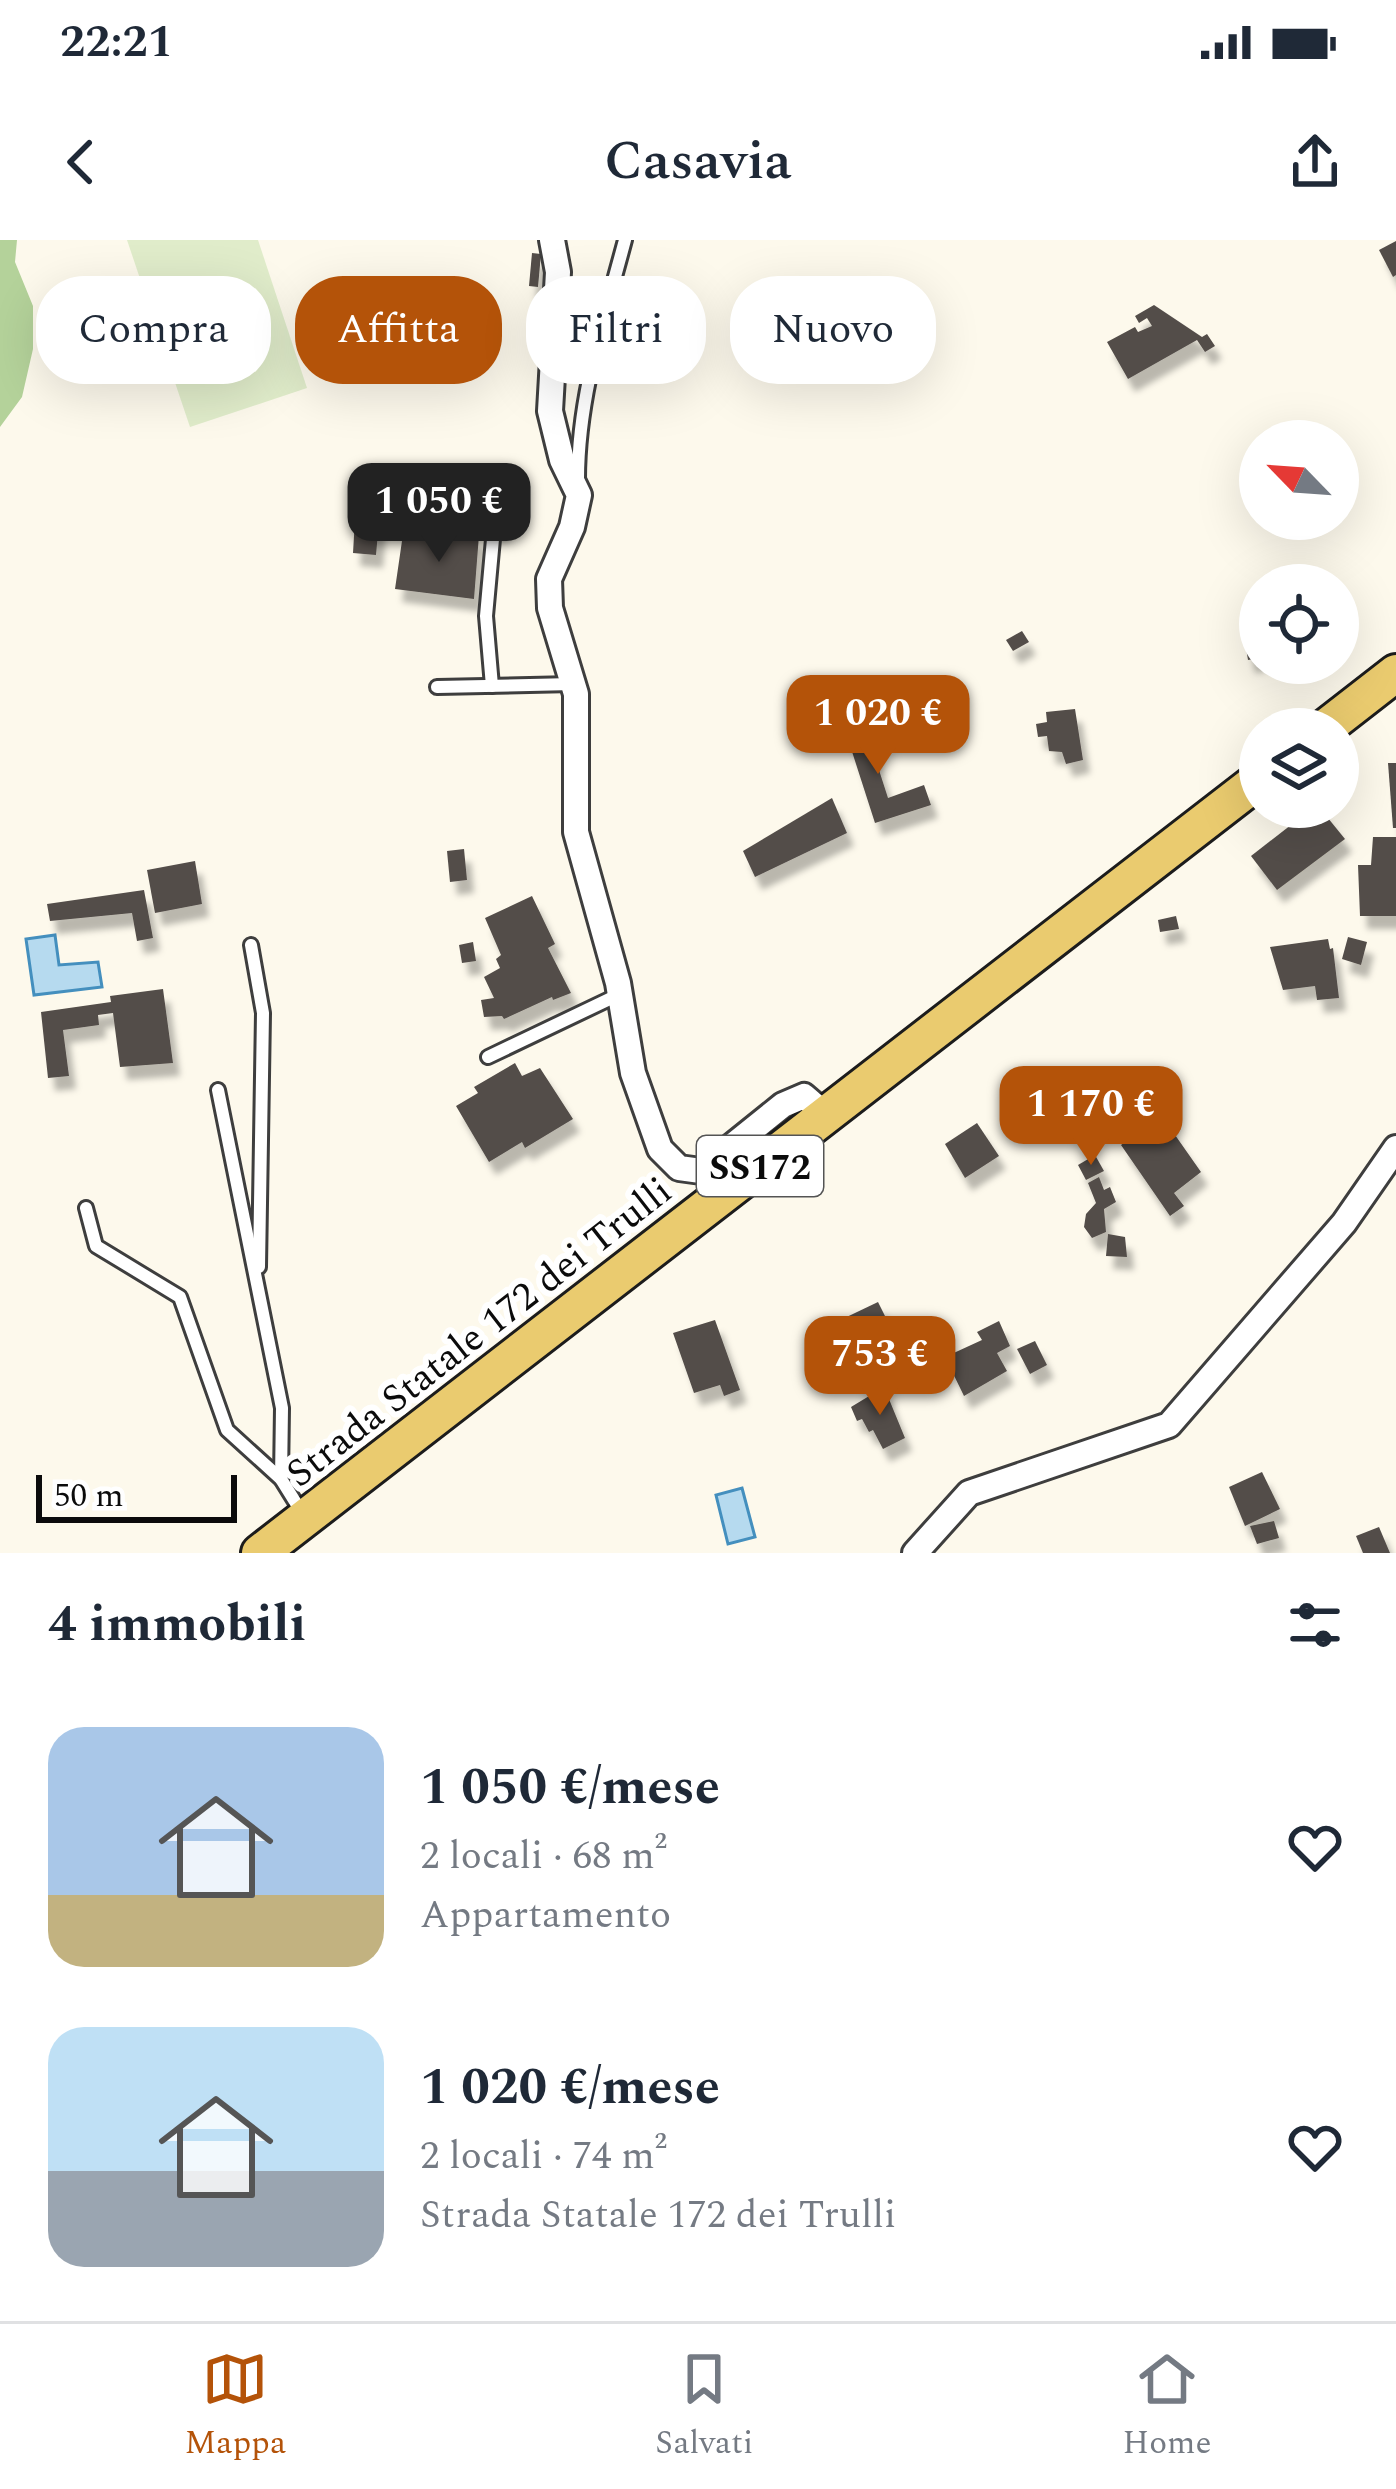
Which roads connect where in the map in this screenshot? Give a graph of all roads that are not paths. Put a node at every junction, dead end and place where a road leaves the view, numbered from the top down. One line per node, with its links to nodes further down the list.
1 (552, 240): 3 (street)
2 (625, 240): 3 (lane)
3 (578, 495): 6 (street)
4 (493, 539): 7 (lane)
5 (1396, 673): 9 (main road)
6 (573, 684): 7 (lane); 12 (street)
7 (492, 686): 8 (lane)
8 (437, 687)
9 (1351, 708)
10 (1239, 794): 15 (main road, Strada Statale 172 dei Trulli / SS172)
11 (251, 945): 18 (lane)
12 (620, 994): 13 (lane); 15 (street)
13 (488, 1057)
14 (218, 1090): 18 (lane)
15 (826, 1114): 20 (main road, Strada Statale 172 dei Trulli / SS172)
16 (1396, 1148): 22 (street)
17 (86, 1208): 19 (lane)
18 (259, 1292): 19 (lane)
19 (281, 1480): 20 (lane)
20 (305, 1518): 21 (main road, Strada Statale 172 dei Trulli / SS172)
21 (260, 1553)
22 (915, 1553)

